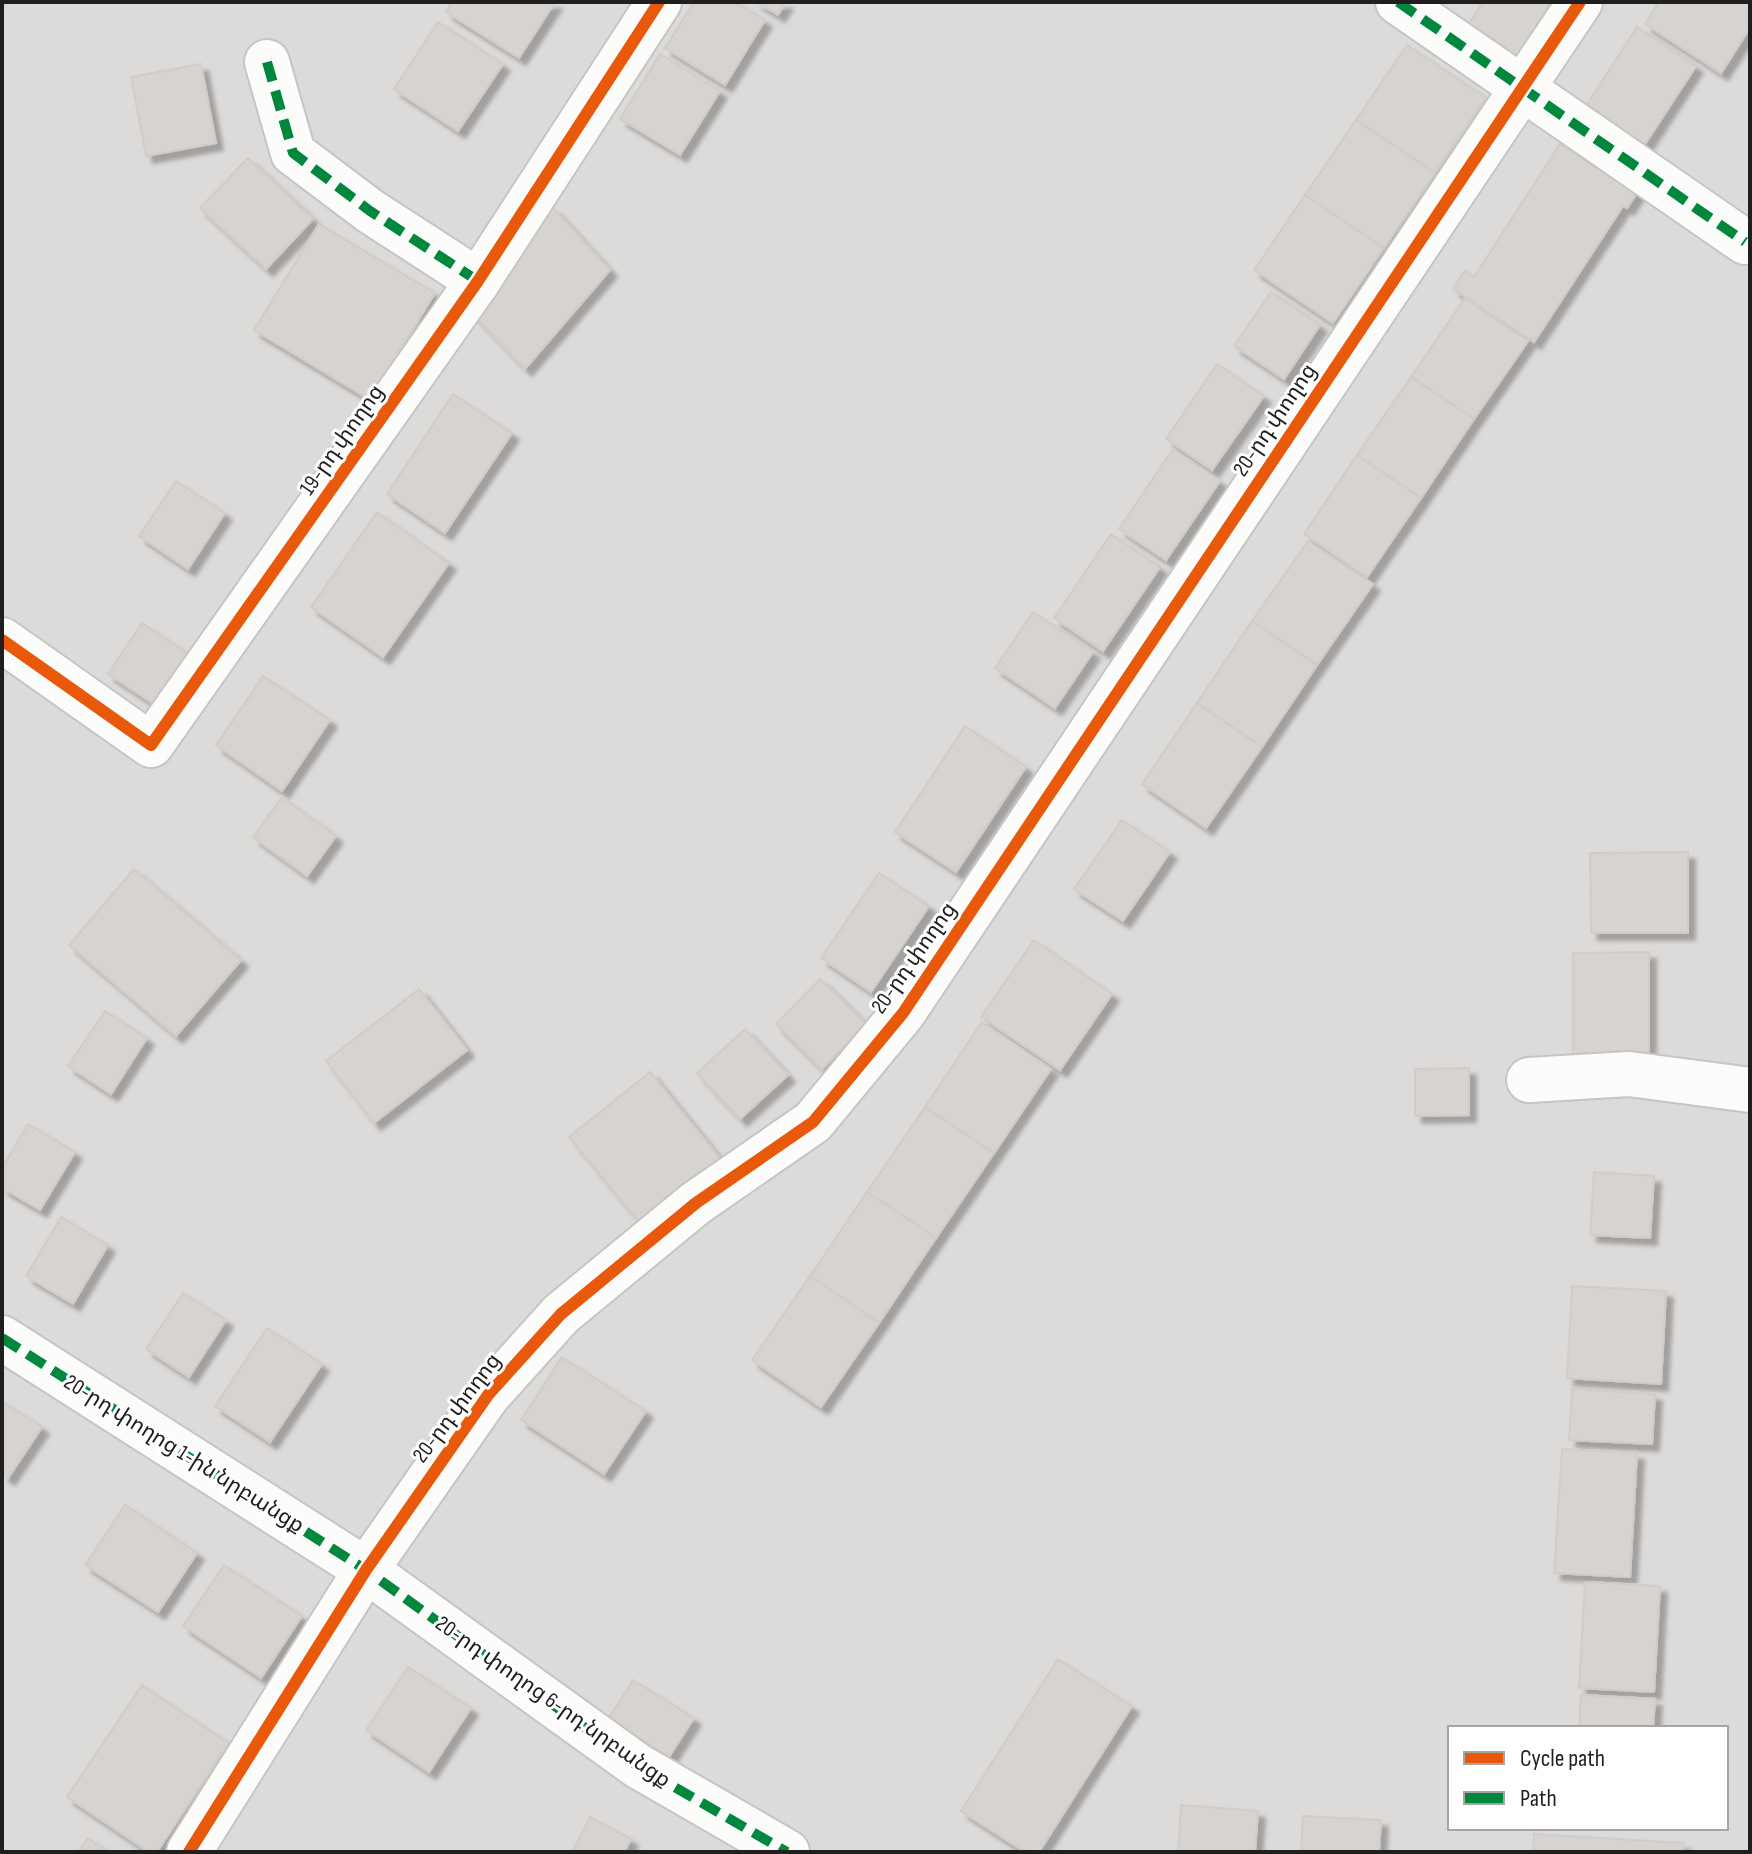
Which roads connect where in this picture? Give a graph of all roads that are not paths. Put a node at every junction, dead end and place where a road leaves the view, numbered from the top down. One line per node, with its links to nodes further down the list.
1 (659, 2): 7 (street, 19-րդ փողոց)
2 (1398, 2): 5 (street)
3 (1580, 2): 5 (street, 20-րդ փողոց)
4 (267, 62): 7 (street)
5 (1521, 87): 6 (street); 12 (street, 20-րդ փողոց)
6 (1745, 242)
7 (478, 281): 8 (street, 19-րդ փողոց)
8 (2, 640)
9 (1529, 1080): 10 (street)
10 (1750, 1090)
11 (2, 1338): 12 (street, 20-րդ փողոց 1-ին նրբանցք)
12 (366, 1570): 13 (street, 20-րդ փողոց); 14 (street, 20-րդ փողոց 6-րդ նրբանցք)
13 (189, 1852)
14 (787, 1852)

